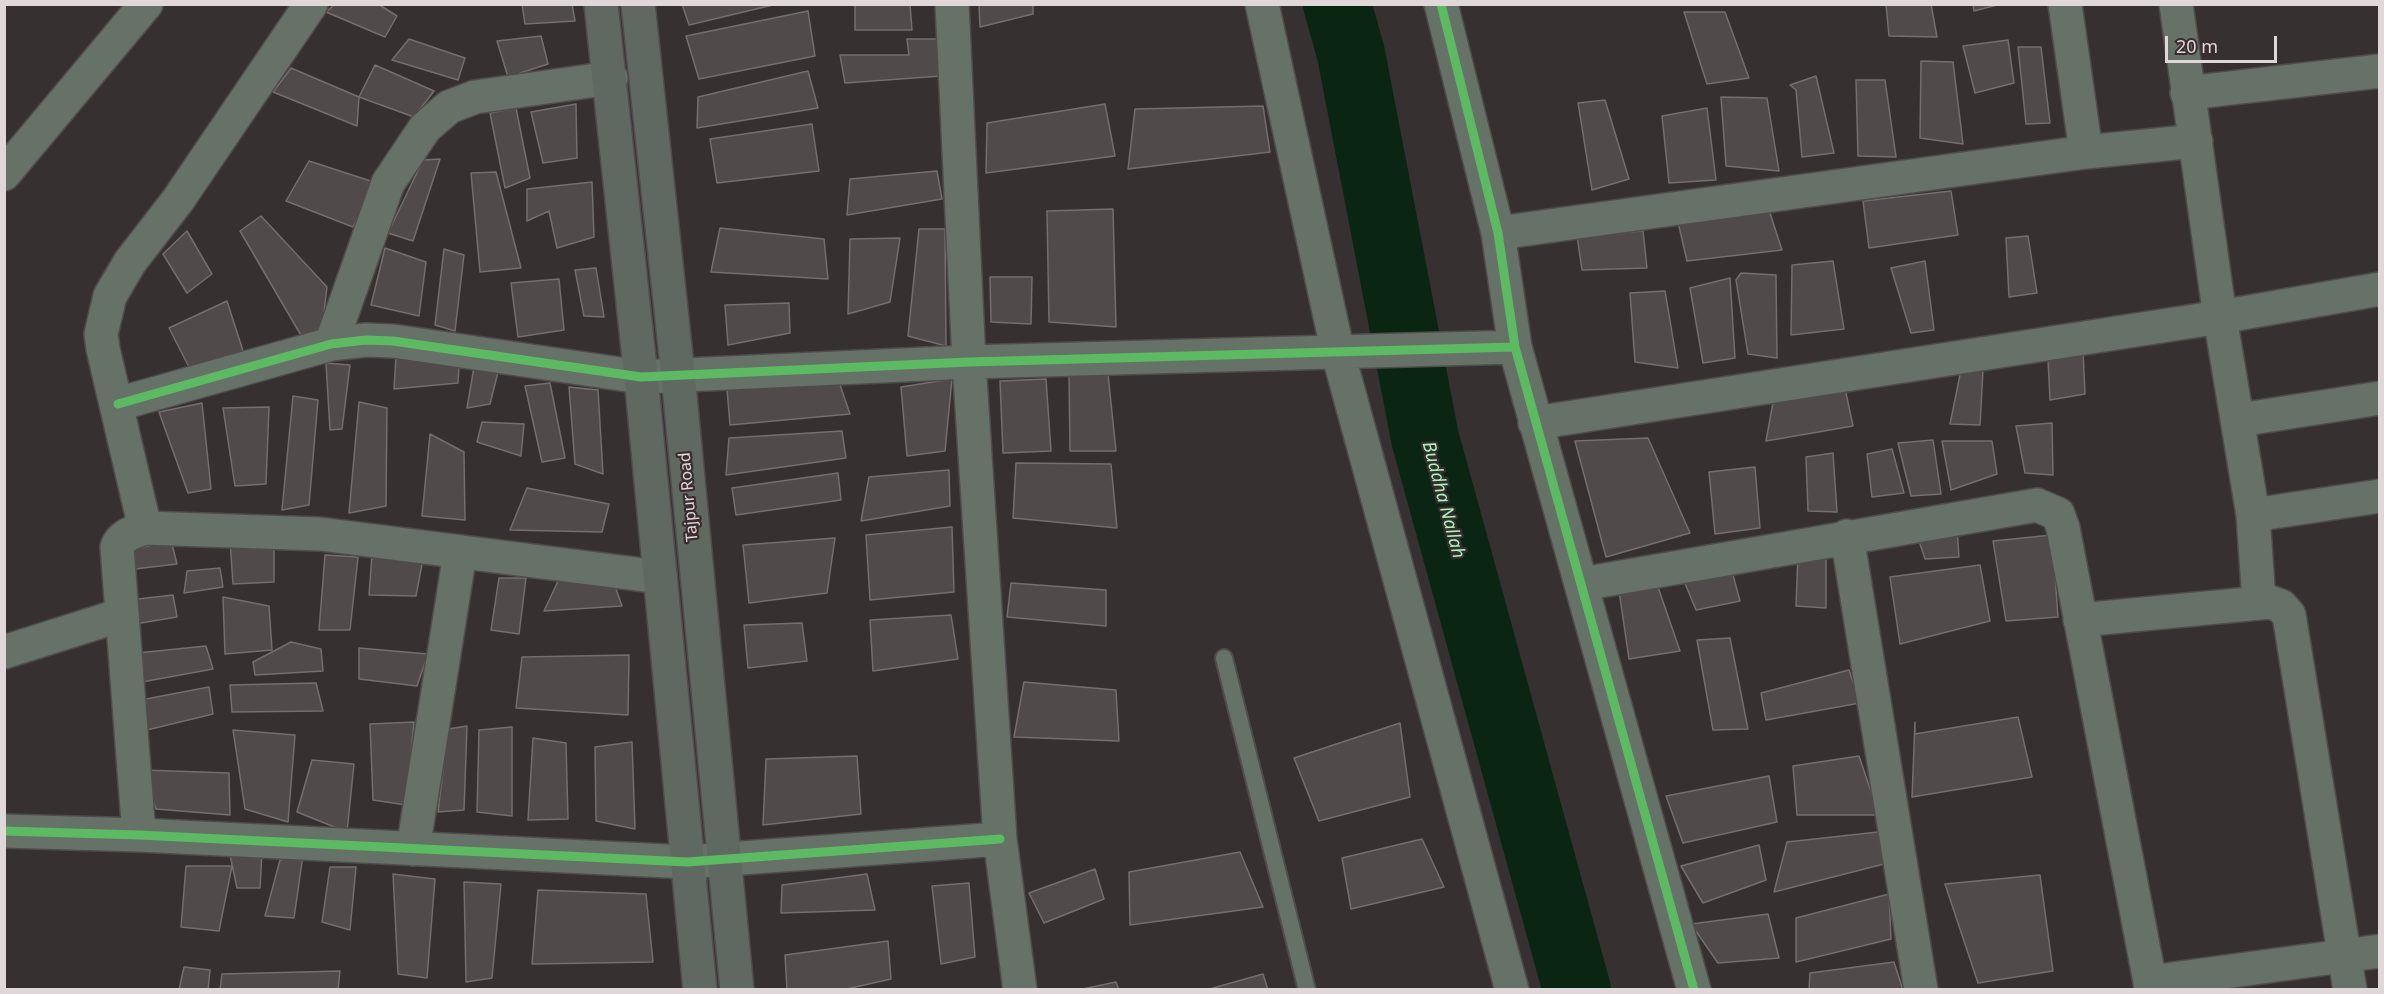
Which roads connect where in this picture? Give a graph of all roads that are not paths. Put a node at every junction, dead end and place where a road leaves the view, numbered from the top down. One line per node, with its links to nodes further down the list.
1 (146, 4): 15 (street)
2 (311, 4): 26 (street)
3 (601, 4): 11 (main road)
4 (638, 4): 23 (main road, Tajpur Road)
5 (952, 4): 22 (street)
6 (1262, 4): 21 (street)
7 (1442, 4): 16 (street)
8 (2065, 4): 14 (street)
9 (2176, 4): 12 (street)
10 (2379, 71): 12 (street)
11 (611, 78): 19 (street); 24 (main road)
12 (2187, 93): 13 (street)
13 (2196, 141): 14 (street); 18 (street)
14 (2086, 152): 16 (street)
15 (4, 174)
16 (1498, 233): 20 (street)
17 (2379, 289): 18 (street)
18 (2220, 317): 27 (street); 28 (street)
19 (331, 345): 24 (street); 26 (street)
20 (1501, 347): 21 (street); 28 (street)
21 (1351, 352): 22 (street); 54 (street)
22 (969, 362): 23 (street); 43 (street)
23 (678, 375): 24 (street); 45 (main road, Tajpur Road)
24 (641, 377): 34 (main road)
25 (2379, 398): 27 (street)
26 (118, 405): 31 (street)
27 (2238, 420): 30 (street)
28 (1535, 423): 35 (street)
29 (2379, 496): 30 (street)
30 (2253, 515): 36 (street)
31 (145, 528): 33 (street); 37 (street)
32 (1847, 536): 35 (street); 38 (street); 56 (street)
33 (460, 553): 34 (street); 44 (street)
34 (660, 577): 46 (main road)
35 (1582, 584): 55 (street)
36 (2259, 602): 38 (street); 48 (street)
37 (121, 615): 39 (street); 42 (street)
38 (2080, 620): 49 (street)
39 (4, 652)
40 (1224, 658): 53 (lane)
41 (4, 831): 42 (street)
42 (139, 835): 44 (street)
43 (1000, 839): 45 (street); 52 (street)
44 (413, 849): 46 (street)
45 (723, 859): 46 (street); 51 (main road, Tajpur Road)
46 (687, 862): 50 (main road)
47 (2379, 951): 48 (street)
48 (2344, 956): 49 (street); 57 (street)
49 (2150, 986)
50 (700, 990)
51 (737, 990)
52 (1020, 990)
53 (1307, 990)
54 (1512, 990)
55 (1694, 990)
56 (1921, 990)
57 (2349, 990)

